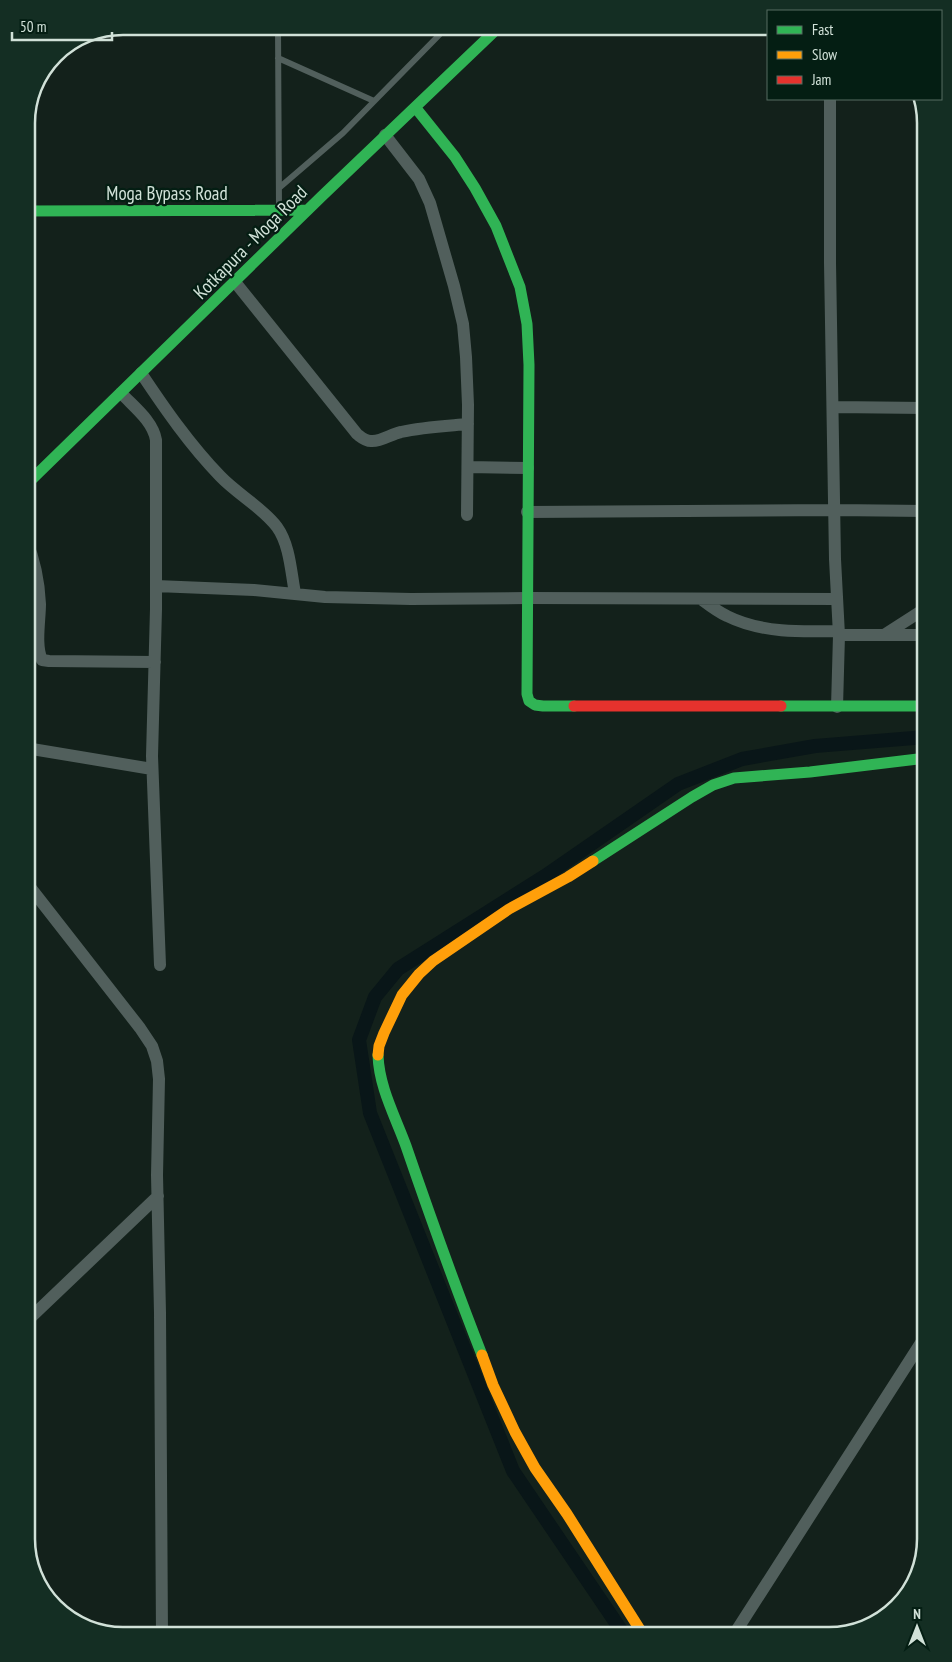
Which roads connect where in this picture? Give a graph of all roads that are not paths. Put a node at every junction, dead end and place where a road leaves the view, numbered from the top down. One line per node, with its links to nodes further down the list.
1 (278, 35): 4 (lane)
2 (439, 35): 6 (lane)
3 (491, 35): 7 (main road, Kotkapura - Moga Road)
4 (278, 58): 6 (lane); 9 (lane)
5 (830, 100): 16 (street)
6 (374, 101): 9 (lane)
7 (415, 107): 8 (main road, Kotkapura - Moga Road); 20 (main road)
8 (385, 135): 11 (main road, Kotkapura - Moga Road); 18 (street)
9 (279, 188): 10 (lane)
10 (279, 210): 11 (main road, Moga Bypass Road); 12 (main road, Moga Bypass Road)
11 (307, 210): 13 (main road, Kotkapura - Moga Road)
12 (35, 211)
13 (235, 282): 14 (main road, Kotkapura - Moga Road); 18 (street)
14 (141, 373): 15 (main road, Kotkapura - Moga Road); 28 (street)
15 (121, 393): 21 (main road, Kotkapura - Moga Road); 27 (street)
16 (833, 407): 17 (street); 22 (street)
17 (917, 408)
18 (468, 424): 19 (street)
19 (468, 467): 20 (street); 25 (street)
20 (528, 468): 24 (main road)
21 (35, 475)
22 (834, 510): 23 (street); 24 (street); 31 (street)
23 (917, 511)
24 (527, 512): 29 (main road)
25 (467, 515)
26 (35, 559): 36 (street)
27 (156, 586): 28 (street); 36 (street)
28 (295, 593): 29 (street)
29 (527, 598): 30 (street); 37 (main road)
30 (700, 598): 31 (street); 33 (street)
31 (837, 599): 33 (street)
32 (917, 614): 34 (street)
33 (839, 633): 34 (street); 37 (street)
34 (884, 635): 35 (street)
35 (917, 635)
36 (156, 662): 41 (street)
37 (837, 706): 38 (main road)
38 (917, 706)
39 (35, 750): 41 (street)
40 (917, 759): 48 (main road)
41 (152, 769): 43 (street)
42 (35, 894): 44 (street)
43 (160, 965)
44 (158, 1196): 45 (street); 47 (street)
45 (35, 1313)
46 (917, 1349): 49 (street)
47 (162, 1627)
48 (638, 1627)
49 (739, 1627)

